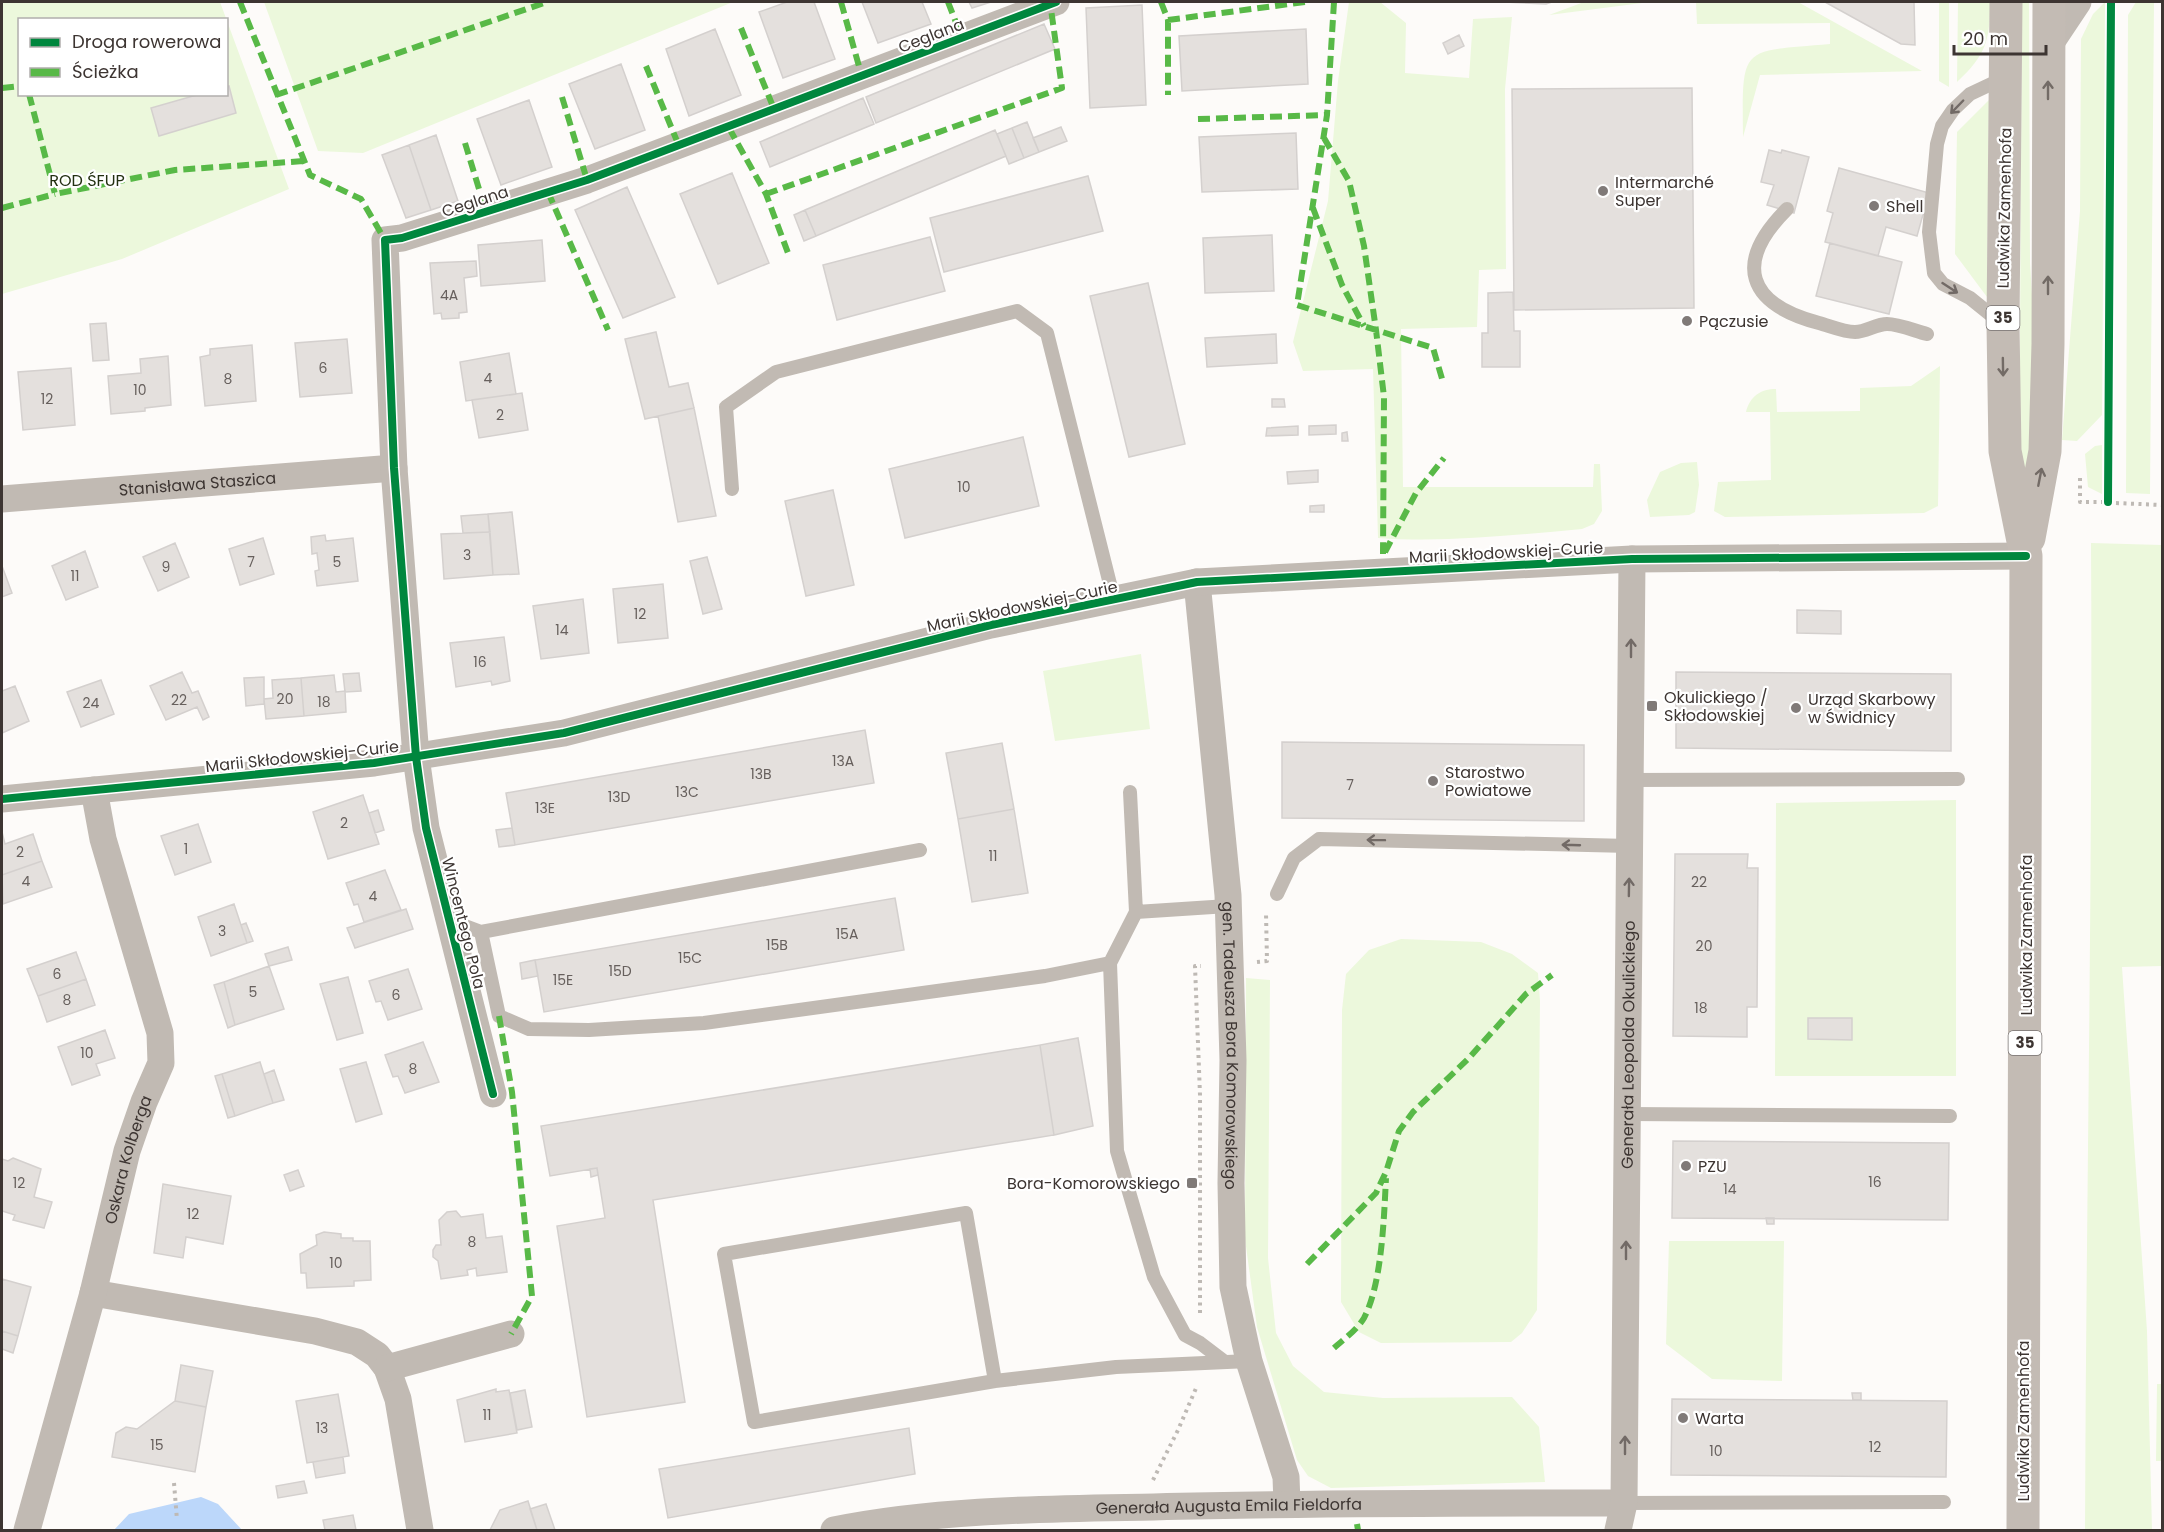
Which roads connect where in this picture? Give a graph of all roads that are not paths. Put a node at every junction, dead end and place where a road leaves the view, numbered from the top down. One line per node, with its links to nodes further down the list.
1 (1056, 2): 10 (street, Ceglana)
2 (2006, 2): 6 (main road, Ludwika Zamenhofa / 35)
3 (2049, 2): 5 (main road, Ludwika Zamenhofa / 35)
4 (2078, 2): 5 (street)
5 (2049, 47): 13 (main road, Ludwika Zamenhofa / 35, one-way to 5)
6 (2006, 78): 8 (main road, Ludwika Zamenhofa / 35); 8 (lane, one-way to 8)
7 (1787, 209): 9 (lane)
8 (2003, 325): 13 (main road, Ludwika Zamenhofa / 35, one-way to 13)
9 (1927, 334)
10 (394, 468): 12 (street, Stanisława Staszica); 17 (street, Ceglana)
11 (732, 489): 16 (lane)
12 (2, 499)
13 (2026, 556): 14 (street, Marii Skłodowskiej-Curie); 47 (main road, Ludwika Zamenhofa / 35)
14 (1632, 559): 15 (street, Marii Skłodowskiej-Curie); 19 (street, Generała Leopolda Okulickiego, one-way to 14)
15 (1197, 582): 16 (street, Marii Skłodowskiej-Curie); 26 (street, gen. Tadeusza Bora Komorowskiego)
16 (1114, 600): 17 (street, Marii Skłodowskiej-Curie)
17 (416, 757): 20 (street, Marii Skłodowskiej-Curie); 28 (street, Wincentego Pola)
18 (1958, 779): 19 (lane)
19 (1630, 780): 23 (street, Generała Leopolda Okulickiego)
20 (94, 790): 22 (street, Marii Skłodowskiej-Curie); 34 (street, Oskara Kolberga)
21 (1130, 792): 27 (lane)
22 (2, 799)
23 (1630, 846): 25 (lane, one-way to 25); 32 (street, Generała Leopolda Okulickiego, one-way to 23)
24 (920, 850): 29 (lane)
25 (1276, 894)
26 (1228, 906): 27 (lane); 36 (street, gen. Tadeusza Bora Komorowskiego)
27 (1136, 912): 30 (lane)
28 (449, 920): 29 (lane); 31 (street, Wincentego Pola)
29 (481, 932): 30 (lane)
30 (1110, 963): 36 (lane)
31 (493, 1094)
32 (1628, 1114): 33 (lane); 40 (street, Generała Leopolda Okulickiego, one-way to 32)
33 (1950, 1116)
34 (93, 1293): 37 (street); 43 (street, Oskara Kolberga)
35 (510, 1334): 37 (street)
36 (1237, 1361): 38 (lane); 41 (street, gen. Tadeusza Bora Komorowskiego)
37 (387, 1368): 44 (street)
38 (995, 1381): 38 (lane)
39 (1944, 1502): 40 (lane)
40 (1624, 1503): 41 (street, Generała Augusta Emila Fieldorfa); 46 (street, Generała Leopolda Okulickiego)
41 (1287, 1504): 42 (street, Generała Augusta Emila Fieldorfa)
42 (977, 1522): 45 (street, Generała Augusta Emila Fieldorfa)
43 (27, 1530)
44 (420, 1530)
45 (834, 1530)
46 (1618, 1530)
47 (2023, 1530)

